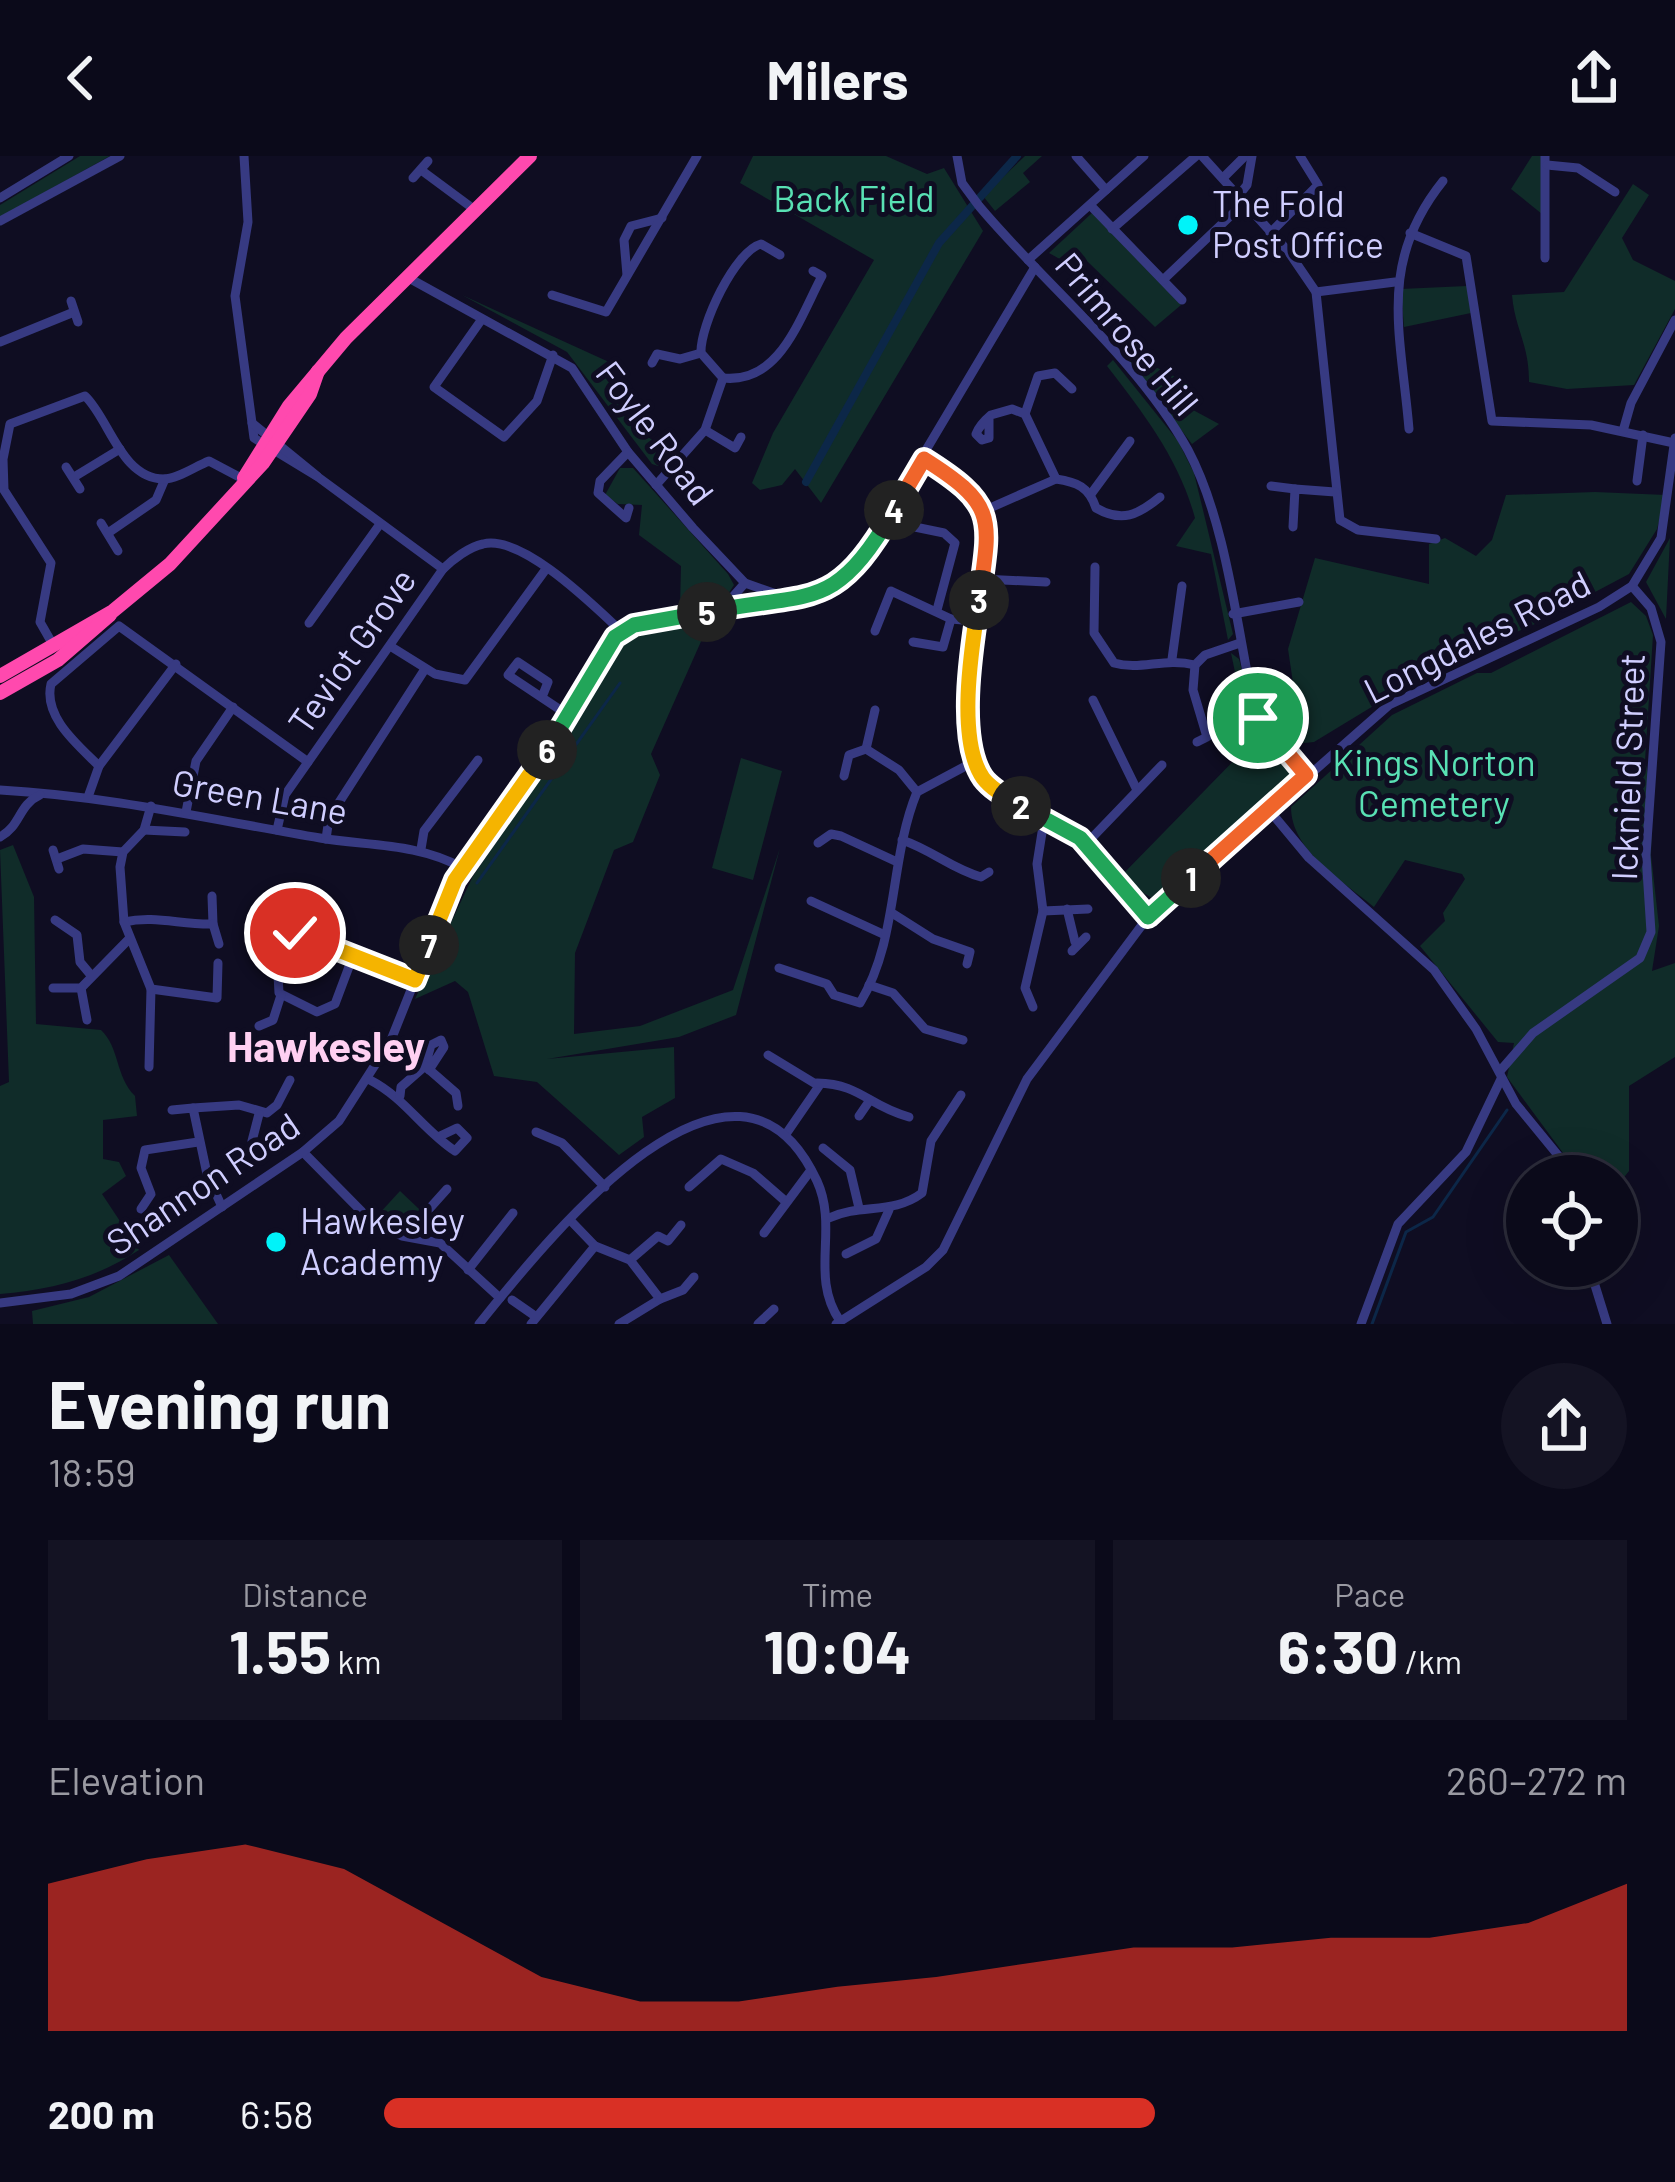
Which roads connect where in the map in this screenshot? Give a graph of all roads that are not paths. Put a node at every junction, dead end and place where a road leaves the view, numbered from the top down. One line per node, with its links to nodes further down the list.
1 (120, 156): 23 (street)
2 (244, 156): 58 (street)
3 (530, 156): 21 (highway)
4 (702, 156): 22 (street)
5 (957, 156): 31 (street, Primrose Hill)
6 (1076, 156): 16 (street)
7 (1144, 156): 16 (street)
8 (1198, 156): 14 (street); 24 (street)
9 (1248, 156): 14 (street); 19 (street)
10 (1300, 156): 25 (street)
11 (62, 158): 18 (street)
12 (1546, 160): 17 (street); 30 (street)
13 (421, 170): 21 (street)
14 (1223, 178): 19 (street)
15 (1443, 182): 26 (street)
16 (1106, 190): 20 (street)
17 (1616, 193)
18 (2, 194)
19 (1242, 199): 25 (street); 35 (street)
20 (1091, 206): 24 (street); 31 (street)
21 (475, 210): 34 (highway)
22 (662, 218): 33 (street); 33 (street)
23 (0, 220)
24 (1112, 229): 35 (street)
25 (1270, 233): 37 (street)
26 (1410, 233): 36 (street); 53 (street)
27 (746, 234): 28 (street)
28 (757, 243): 29 (street); 44 (street)
29 (781, 255)
30 (1545, 258)
31 (1032, 263): 63 (street); 101 (street, Primrose Hill)
32 (813, 271): 47 (street)
33 (627, 275): 38 (street)
34 (407, 277): 41 (street, Foyle Road); 58 (highway)
35 (1163, 280): 39 (street)
36 (1395, 282): 37 (street); 51 (street)
37 (1316, 292): 72 (street)
38 (552, 295)
39 (1182, 301)
40 (74, 312): 43 (street)
41 (482, 319): 45 (street, Foyle Road); 45 (street)
42 (1675, 320): 53 (street)
43 (0, 342)
44 (701, 353): 46 (street); 47 (street)
45 (553, 356): 61 (street, Foyle Road)
46 (652, 363)
47 (723, 378): 52 (street)
48 (1072, 389): 49 (street)
49 (1025, 414): 50 (street); 66 (street)
50 (989, 417)
51 (1409, 429)
52 (705, 430): 59 (street); 68 (street)
53 (1623, 431): 54 (street)
54 (1643, 435): 56 (street); 67 (street)
55 (741, 437): 59 (street)
56 (1674, 440): 93 (street)
57 (1130, 441): 73 (street)
58 (269, 445): 65 (highway); 77 (street)
59 (735, 448): 62 (street)
60 (120, 449): 64 (street); 70 (street); 107 (street)
61 (628, 452): 68 (street, Foyle Road); 75 (street)
62 (746, 455)
63 (924, 459): 76 (street); 95 (street)
64 (165, 479): 65 (street); 83 (street)
65 (243, 479): 107 (highway)
66 (1056, 479): 73 (street); 76 (street)
67 (1637, 481)
68 (656, 484): 90 (street, Foyle Road)
69 (1271, 486): 71 (street)
70 (80, 489)
71 (1294, 489): 72 (street); 79 (street)
72 (1335, 491): 80 (street)
73 (1091, 494): 74 (street)
74 (1160, 497)
75 (629, 508)
76 (983, 511): 87 (street)
77 (380, 524): 85 (street); 104 (street)
78 (910, 526): 82 (street)
79 (1293, 527)
80 (1436, 538)
81 (970, 540): 82 (street)
82 (955, 543): 100 (street)
83 (118, 551)
84 (1095, 567): 91 (street)
85 (443, 569): 86 (street, Teviot Grove); 110 (street, Teviot Grove)
86 (546, 569): 106 (street, Teviot Grove); 114 (street)
87 (982, 579): 88 (street); 103 (street)
88 (1046, 582)
89 (1078, 582): 91 (street)
90 (745, 583): 94 (street, Foyle Road); 96 (street)
91 (1094, 583): 111 (street)
92 (1182, 586): 111 (street)
93 (1632, 586): 130 (street, Longdales Road); 189 (street, Icknield Street)
94 (762, 592): 95 (street, Foyle Road); 98 (street)
95 (786, 597): 98 (street)
96 (732, 600): 98 (street); 99 (street)
97 (1299, 602): 101 (street)
98 (751, 606): 99 (street)
99 (722, 609): 106 (street)
100 (938, 610): 102 (street); 105 (street)
101 (1233, 614): 109 (street, Primrose Hill)
102 (951, 619): 103 (street); 108 (street)
103 (975, 621): 125 (street)
104 (309, 623)
105 (875, 631)
106 (622, 632): 121 (street, Shannon Road)
107 (63, 641): 115 (highway); 116 (highway)
108 (913, 642)
109 (1240, 643): 113 (street); 130 (street, Primrose Hill)
110 (390, 646): 114 (street); 126 (street, Teviot Grove)
111 (1172, 659): 113 (street)
112 (176, 664): 119 (street); 128 (street); 128 (street)
113 (1195, 665): 122 (street)
114 (425, 669): 145 (street)
115 (0, 676)
116 (0, 693)
117 (542, 697): 121 (street)
118 (1093, 700): 131 (street)
119 (233, 707): 126 (street); 139 (street)
120 (875, 710): 123 (street)
121 (568, 715): 153 (street, Shannon Road)
122 (1197, 742)
123 (866, 749): 129 (street); 134 (street)
124 (478, 760): 149 (street)
125 (975, 761): 134 (street); 140 (street)
126 (308, 762): 142 (street, Teviot Grove)
127 (1162, 765): 131 (street)
128 (99, 766): 135 (street)
129 (840, 768)
130 (1306, 775): 137 (street, Longdales Road)
131 (1136, 788): 148 (street)
132 (0, 790): 133 (street, Green Lane); 138 (street)
133 (44, 792): 135 (street, Green Lane); 138 (street)
134 (917, 792): 146 (street)
135 (88, 797): 136 (street, Green Lane)
136 (151, 806): 139 (street, Green Lane); 141 (street)
137 (1269, 810): 163 (street, Longdales Road); 188 (street)
138 (20, 812): 144 (street)
139 (185, 812): 142 (street, Green Lane)
140 (1044, 820): 148 (street); 161 (street)
141 (144, 830): 143 (street); 150 (street)
142 (277, 830): 145 (street, Green Lane)
143 (185, 832)
144 (0, 837)
145 (326, 839): 149 (street, Green Lane)
146 (902, 840): 152 (street); 154 (street)
147 (818, 843): 152 (street)
148 (1086, 844): 163 (street)
149 (421, 849): 153 (street, Green Lane)
150 (123, 852): 151 (street); 165 (street)
151 (56, 860)
152 (895, 861): 162 (street)
153 (463, 868): 178 (street, Shannon Road)
154 (989, 872)
155 (838, 893): 158 (street)
156 (212, 896): 167 (street)
157 (811, 901): 158 (street)
158 (832, 908): 169 (street)
159 (1067, 909): 160 (street); 161 (street); 171 (street)
160 (1088, 909)
161 (1043, 911): 184 (street)
162 (892, 914): 169 (street); 175 (street)
163 (1148, 917): 239 (street, Longdales Road)
164 (55, 920): 177 (street)
165 (124, 922): 167 (street); 170 (street)
166 (267, 922): 168 (street)
167 (213, 924): 172 (street)
168 (281, 928): 173 (street); 183 (street)
169 (885, 935): 179 (street)
170 (129, 939): 177 (street); 182 (street)
171 (1078, 943)
172 (219, 944)
173 (353, 956): 178 (street); 183 (street)
174 (218, 963): 182 (street)
175 (967, 964)
176 (779, 968): 179 (street)
177 (90, 974): 181 (street)
178 (415, 980): 194 (street, Shannon Road)
179 (869, 985): 187 (street)
180 (52, 988): 181 (street)
181 (81, 988): 185 (street)
182 (151, 989): 191 (street)
183 (280, 995): 186 (street)
184 (1033, 1007)
185 (86, 1020)
186 (259, 1026)
187 (963, 1040)
188 (1484, 1043): 189 (street); 192 (street)
189 (1514, 1050): 192 (street, Icknield Street)
190 (768, 1055): 195 (street)
191 (149, 1066)
192 (1501, 1075): 212 (street); 243 (street, Icknield Street)
193 (290, 1080): 202 (street)
194 (370, 1080): 197 (street); 211 (street, Shannon Road)
195 (817, 1083): 198 (street); 206 (street)
196 (961, 1095): 221 (street)
197 (400, 1096): 199 (street); 207 (street)
198 (870, 1100): 203 (street); 204 (street)
199 (458, 1106)
200 (193, 1108): 201 (street); 202 (street); 208 (street)
201 (172, 1110)
202 (259, 1114): 210 (street)
203 (860, 1116)
204 (909, 1117)
205 (536, 1132): 214 (street)
206 (786, 1134): 213 (street); 214 (street)
207 (438, 1137)
208 (197, 1142): 218 (street); 220 (street)
209 (823, 1148): 219 (street)
210 (255, 1153)
211 (303, 1153): 218 (street, Shannon Road); 227 (street)
212 (1560, 1155)
213 (811, 1170): 217 (street); 223 (street)
214 (605, 1187): 224 (street)
215 (688, 1187): 217 (street)
216 (447, 1189): 227 (street)
217 (784, 1199): 226 (street)
218 (222, 1207): 236 (street, Shannon Road)
219 (859, 1208): 221 (street); 223 (street)
220 (141, 1209)
221 (889, 1210): 229 (street)
222 (513, 1213): 231 (street)
223 (829, 1217): 239 (street)
224 (571, 1220): 228 (street); 234 (street)
225 (681, 1225): 230 (street)
226 (764, 1233)
227 (421, 1238): 231 (street)
228 (595, 1246): 230 (street); 238 (street)
229 (846, 1255)
230 (629, 1261): 235 (street)
231 (468, 1270): 234 (street)
232 (694, 1277): 235 (street)
233 (1596, 1287): 244 (street)
234 (506, 1299): 238 (street); 240 (street)
235 (660, 1300): 241 (street)
236 (0, 1303)
237 (774, 1309): 242 (street)
238 (533, 1320)
239 (838, 1323)
240 (479, 1324)
241 (619, 1324)
242 (758, 1324)
243 (1361, 1324)
244 (1607, 1324)

